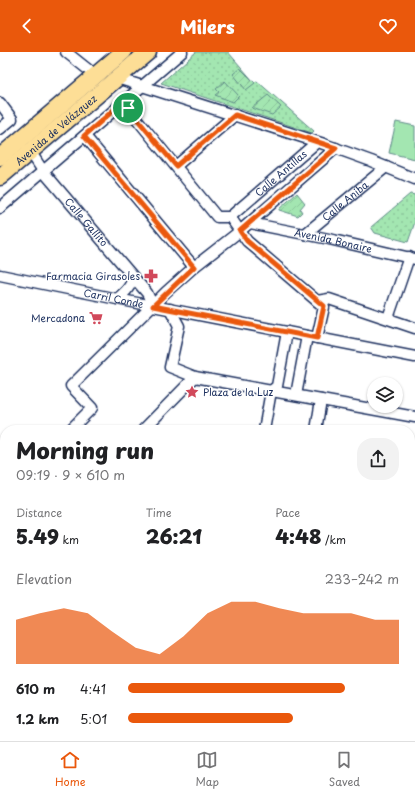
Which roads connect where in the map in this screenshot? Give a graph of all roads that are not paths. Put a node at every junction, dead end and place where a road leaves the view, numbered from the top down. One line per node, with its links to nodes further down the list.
1 (66, 52): 5 (street)
2 (123, 52): 5 (main road, Avenida de Velázquez)
3 (148, 52): 6 (main road, Avenida de Velázquez)
4 (182, 52): 7 (street)
5 (95, 75): 14 (main road, Avenida de Velázquez)
6 (117, 78): 7 (street); 16 (main road, Avenida de Velázquez)
7 (142, 86): 8 (street); 10 (street)
8 (123, 102): 12 (street); 18 (street)
9 (0, 103): 11 (street)
10 (235, 115): 13 (street); 18 (street)
11 (0, 129)
12 (84, 136): 20 (street); 29 (street)
13 (317, 142): 15 (street); 24 (street, Calle Antillas)
14 (15, 144): 16 (street); 17 (main road, Avenida de Velázquez)
15 (336, 148): 19 (street); 25 (street, Calle Antillas)
16 (30, 151): 20 (street, Calle Gallito); 21 (main road, Avenida de Velázquez)
17 (0, 156)
18 (176, 166): 24 (street)
19 (386, 167): 22 (street); 27 (street, Calle Aniba)
20 (43, 171): 23 (street); 30 (street, Calle Gallito)
21 (0, 177)
22 (415, 179)
23 (0, 208)
24 (230, 217): 26 (street)
25 (250, 223): 26 (street, Calle Antillas); 27 (street, Avenida Bonaire)
26 (240, 231): 29 (street, Calle Antillas); 33 (street)
27 (305, 234): 28 (street, Avenida Bonaire)
28 (412, 258): 36 (street)
29 (194, 267): 34 (street, Calle Antillas)
30 (127, 269): 32 (street); 34 (street, Calle Gallito)
31 (0, 275): 32 (street, Carril Conde)
32 (117, 299): 34 (street, Carril Conde)
33 (317, 301): 36 (street); 40 (street)
34 (153, 306): 35 (street, Carril Conde); 47 (street, Calle Antillas)
35 (170, 309): 38 (street, Carril Conde); 42 (street)
36 (388, 318): 37 (street)
37 (415, 328)
38 (287, 332): 39 (street, Carril Conde); 43 (street)
39 (307, 336): 40 (street, Carril Conde); 44 (street)
40 (317, 338): 41 (street, Carril Conde)
41 (415, 357)
42 (195, 377): 43 (street); 48 (street)
43 (272, 391): 44 (street); 49 (street)
44 (296, 395): 45 (street)
45 (322, 400): 46 (street); 50 (street)
46 (415, 416)
47 (75, 425)
48 (148, 425)
49 (265, 425)
50 (317, 425)

